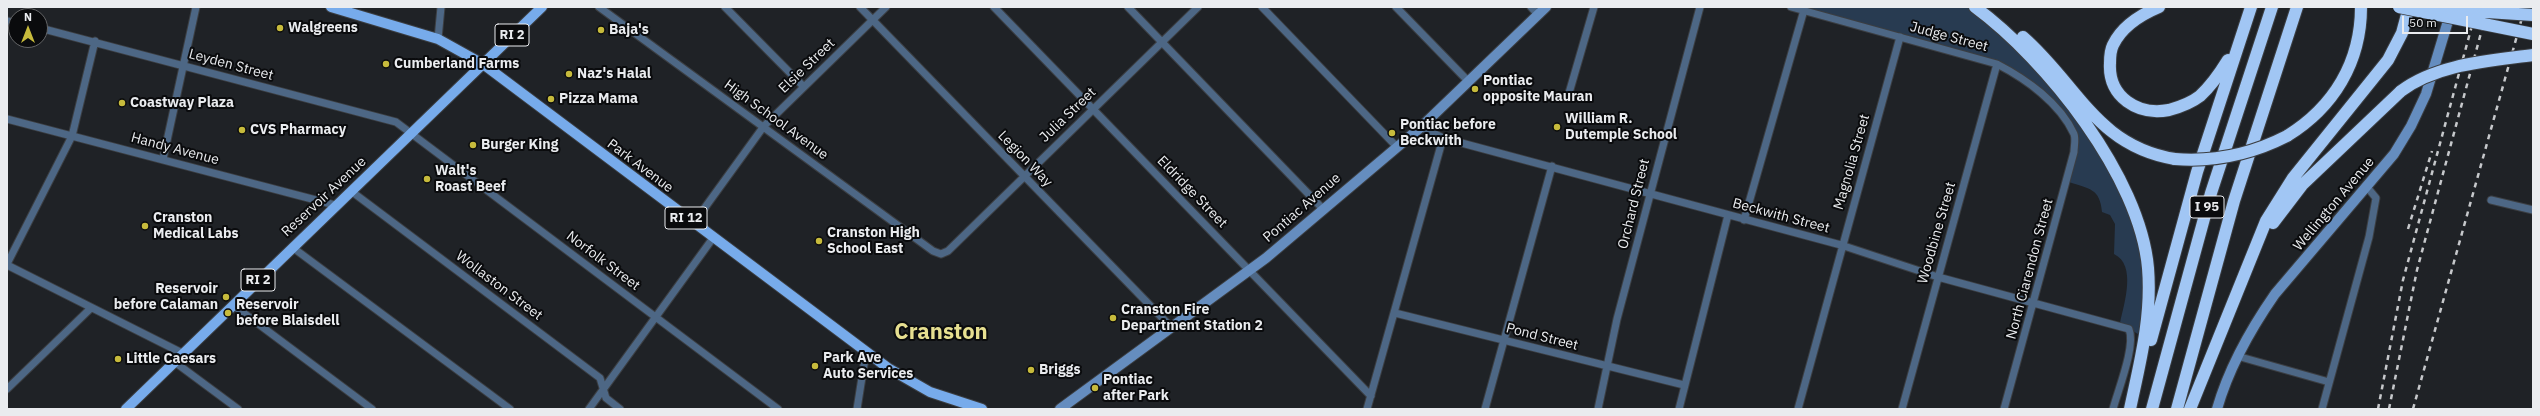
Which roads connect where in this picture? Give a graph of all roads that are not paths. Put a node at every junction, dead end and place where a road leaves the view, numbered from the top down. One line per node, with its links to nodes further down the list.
1 (196, 7): 44 (street)
2 (331, 7): 30 (main road, Park Avenue / RI 12)
3 (441, 7): 37 (street)
4 (542, 7): 42 (main road, Reservoir Avenue / RI 2)
5 (599, 7): 50 (street, High School Avenue)
6 (725, 7): 46 (street)
7 (860, 7): 33 (street, Legion Way)
8 (886, 7): 33 (street, Elsie Street)
9 (994, 7): 48 (street, Eldridge Street)
10 (1128, 7): 39 (street)
11 (1198, 7): 39 (street, Julia Street)
12 (1262, 7): 56 (street)
13 (1396, 7): 45 (street)
14 (1530, 7): 31 (street)
15 (1546, 7): 31 (main road, Pontiac Avenue)
16 (1594, 7): 47 (street)
17 (1700, 7): 62 (street, Orchard Street)
18 (1791, 7): 29 (street, Judge Street)
19 (1975, 7): 24 (highway, bridge); 113 (highway)
20 (2159, 7): 40 (highway)
21 (2251, 7): 40 (highway)
22 (2272, 7): 115 (highway, I 95)
23 (2297, 7): 116 (highway, I 95)
24 (2360, 7)
25 (2399, 7): 35 (highway, bridge)
26 (2409, 7): 77 (highway)
27 (2418, 7): 32 (highway, bridge)
28 (2452, 7): 60 (main road, Wellington Avenue)
29 (1804, 10): 36 (street, Judge Street); 68 (street)
30 (358, 11): 37 (main road, Park Avenue / RI 12)
31 (1538, 15): 45 (main road, Pontiac Avenue)
32 (2533, 15)
33 (873, 20): 46 (street, Elsie Street); 59 (street, Legion Way)
34 (48, 30): 38 (street, Leyden Street)
35 (2533, 34)
36 (1900, 37): 43 (street, Judge Street); 71 (street, Magnolia Street)
37 (438, 39): 42 (main road, Park Avenue / RI 12)
38 (95, 41): 44 (street, Leyden Street); 54 (street)
39 (1162, 42): 48 (street, Julia Street); 65 (street)
40 (2238, 46): 114 (highway)
41 (2533, 55): 77 (highway, bridge)
42 (483, 64): 52 (main road, Reservoir Avenue / RI 2); 69 (main road, Park Avenue / RI 12)
43 (1998, 64): 53 (street, Judge Street); 76 (street, Woodbine Street)
44 (183, 65): 52 (street, Leyden Street); 57 (street)
45 (1469, 82): 51 (main road, Pontiac Avenue)
46 (804, 87): 50 (street, Elsie Street)
47 (1569, 93)
48 (1093, 109): 59 (street, Julia Street); 75 (street, Eldridge Street)
49 (7, 119): 54 (street, Handy Avenue)
50 (764, 126): 69 (street, Elsie Street); 73 (street, High School Avenue)
51 (1421, 127): 55 (street, Beckwith Street); 56 (main road, Pontiac Avenue)
52 (411, 134): 61 (main road, Reservoir Avenue / RI 2); 82 (street, Norfolk Street)
53 (2075, 135): 78 (street, North Ciarendon Street)
54 (72, 136): 57 (street, Handy Avenue); 74 (street)
55 (1443, 138): 58 (street, Beckwith Street); 81 (street)
56 (1396, 146): 65 (main road, Pontiac Avenue)
57 (163, 159): 64 (street, Handy Avenue)
58 (1552, 166): 62 (street, Beckwith Street); 84 (street)
59 (1024, 176): 73 (street, Julia Street); 83 (street, Legion Way)
60 (2367, 187): 87 (main road, Wellington Avenue); 90 (street)
61 (351, 191): 64 (main road, Reservoir Avenue / RI 2); 92 (street, Wollaston Street)
62 (1649, 192): 67 (street, Beckwith Street); 89 (street, Orchard Street)
63 (2491, 200): 66 (street)
64 (335, 205): 72 (main road, Reservoir Avenue / RI 2)
65 (1323, 209): 75 (main road, Pontiac Avenue)
66 (2533, 210)
67 (1728, 216): 68 (street, Beckwith Street); 91 (street)
68 (1744, 220): 71 (street, Beckwith Street)
69 (694, 224): 70 (main road, Park Avenue / RI 12)
70 (713, 238): 82 (street); 85 (main road, Park Avenue / RI 12)
71 (1841, 245): 76 (street, Beckwith Street); 109 (street, Magnolia Street)
72 (292, 247): 79 (main road, Reservoir Avenue / RI 2); 98 (street)
73 (937, 254)
74 (7, 264): 80 (street)
75 (1249, 270): 83 (main road, Pontiac Avenue); 94 (street, Eldridge Street)
76 (1938, 277): 78 (street, Beckwith Street); 110 (street, Woodbine Street)
77 (2243, 277): 117 (highway)
78 (2035, 303): 111 (street, North Ciarendon Street); 112 (street, Beckwith Street)
79 (233, 305): 86 (main road, Reservoir Avenue / RI 2); 97 (street)
80 (91, 308): 86 (street); 93 (street)
81 (1395, 313): 84 (street, Pond Street); 94 (street)
82 (656, 317): 92 (street); 101 (street, Norfolk Street)
83 (1172, 328): 104 (main road, Pontiac Avenue)
84 (1506, 341): 89 (street, Pond Street); 106 (street)
85 (866, 352): 102 (street); 103 (main road, Park Avenue / RI 12)
86 (184, 354): 88 (main road, Reservoir Avenue / RI 2)
87 (2238, 356): 90 (street); 118 (main road, Wellington Avenue)
88 (176, 363): 95 (main road, Reservoir Avenue / RI 2); 96 (street)
89 (1607, 367): 91 (street, Pond Street); 107 (street, Orchard Street)
90 (2329, 382): 119 (street)
91 (1684, 385): 108 (street)
92 (603, 388): 99 (street); 100 (street, Wollaston Street)
93 (7, 390)
94 (1371, 396): 105 (street)
95 (126, 409)
96 (238, 409)
97 (372, 409)
98 (510, 409)
99 (589, 409)
100 (620, 409)
101 (778, 409)
102 (857, 409)
103 (982, 409)
104 (1060, 409)
105 (1367, 409)
106 (1486, 409)
107 (1598, 409)
108 (1679, 409)
109 (1798, 409)
110 (1902, 409)
111 (2004, 409)
112 (2113, 409)
113 (2130, 409)
114 (2134, 409)
115 (2152, 409)
116 (2177, 409)
117 (2190, 409)
118 (2217, 409)
119 (2322, 409)

